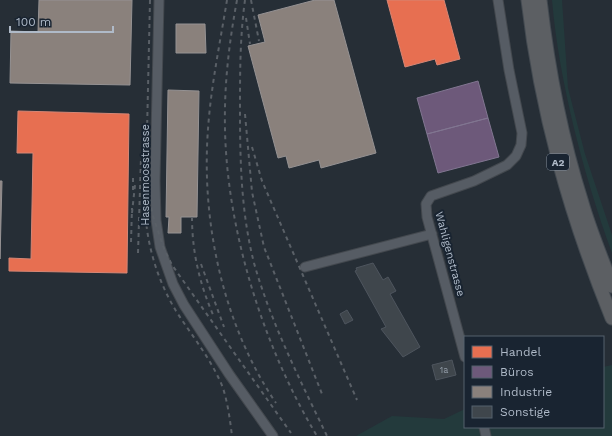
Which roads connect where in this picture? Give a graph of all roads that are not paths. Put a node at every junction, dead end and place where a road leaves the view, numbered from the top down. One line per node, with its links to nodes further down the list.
1 (159, 0): 10 (street, Hasenmoosstrasse)
2 (498, 0): 5 (street, Wahligenstrasse)
3 (528, 0): 8 (highway, A2)
4 (540, 0): 7 (highway, A2)
5 (432, 234): 6 (street); 9 (street, Wahligenstrasse)
6 (305, 267)
7 (612, 286)
8 (612, 318)
9 (464, 353)
10 (274, 436)

